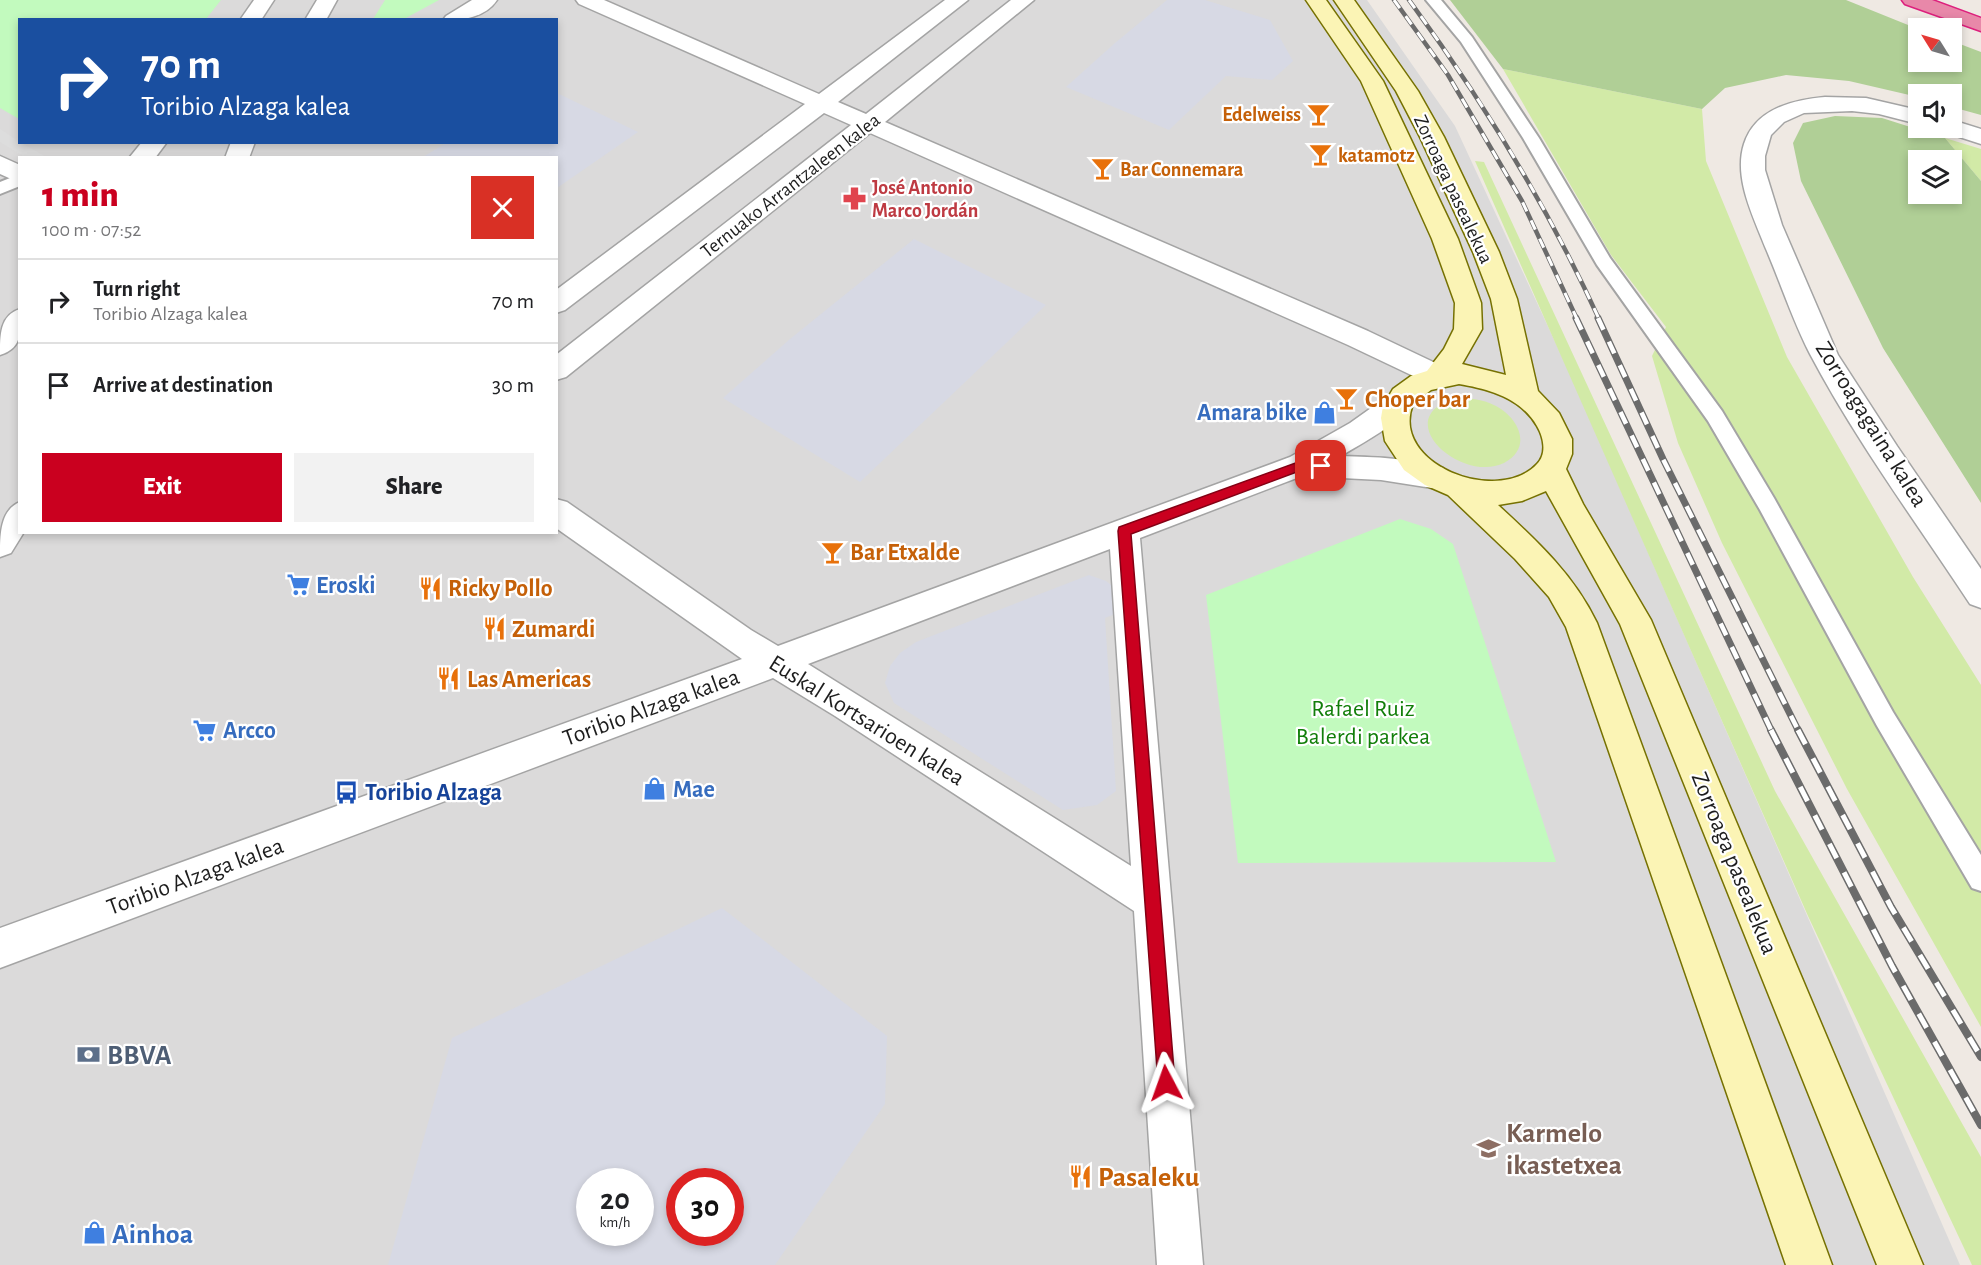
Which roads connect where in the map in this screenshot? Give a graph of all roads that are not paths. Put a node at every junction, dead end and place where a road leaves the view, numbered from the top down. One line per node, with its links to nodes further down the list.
1 (264, 0): 11 (street)
2 (327, 0): 12 (street)
3 (487, 0): 13 (street)
4 (586, 0): 15 (street)
5 (958, 0): 15 (street, Ternuako Arrantzaleen kalea)
6 (1024, 0): 17 (street, Ternuako Arrantzaleen kalea)
7 (1316, 0): 30 (main road, Zorroaga pasealekua)
8 (1344, 0): 31 (main road, Zorroaga pasealekua)
9 (1433, 0): 42 (lane)
10 (1912, 0): 14 (highway)
11 (251, 18)
12 (316, 18)
13 (456, 18)
14 (1981, 25)
15 (822, 103): 17 (street); 26 (street, Ternuako Arrantzaleen kalea)
16 (1908, 115): 40 (street, Zorroagagaina kalea)
17 (867, 123): 29 (street, Ternuako Arrantzaleen kalea); 30 (street)
18 (1962, 131): 19 (street)
19 (1981, 137)
20 (154, 144): 21 (street)
21 (143, 156)
22 (0, 163): 23 (street)
23 (18, 176)
24 (18, 178): 25 (lane)
25 (0, 189)
26 (558, 302)
27 (18, 321): 28 (street)
28 (0, 345)
29 (558, 368)
30 (1438, 376): 31 (main road); 32 (main road)
31 (1525, 396): 34 (main road)
32 (1398, 403): 33 (street, Toribio Alzaga kalea); 35 (main road)
33 (1301, 465): 35 (street, Toribio Alzaga kalea); 38 (street, Toribio Alzaga kalea)
34 (1551, 469): 35 (main road); 47 (main road, Zorroaga pasealekua)
35 (1445, 482): 46 (main road)
36 (558, 512): 41 (street, Euskal Kortsarioen kalea)
37 (18, 517): 39 (street)
38 (1124, 531): 41 (street, Toribio Alzaga kalea); 43 (street)
39 (0, 544)
40 (1981, 595)
41 (776, 662): 43 (street, Euskal Kortsarioen kalea); 44 (street, Toribio Alzaga kalea)
42 (1981, 879)
43 (1152, 901): 45 (street)
44 (0, 948)
45 (1180, 1265)
46 (1809, 1265)
47 (1900, 1265)

